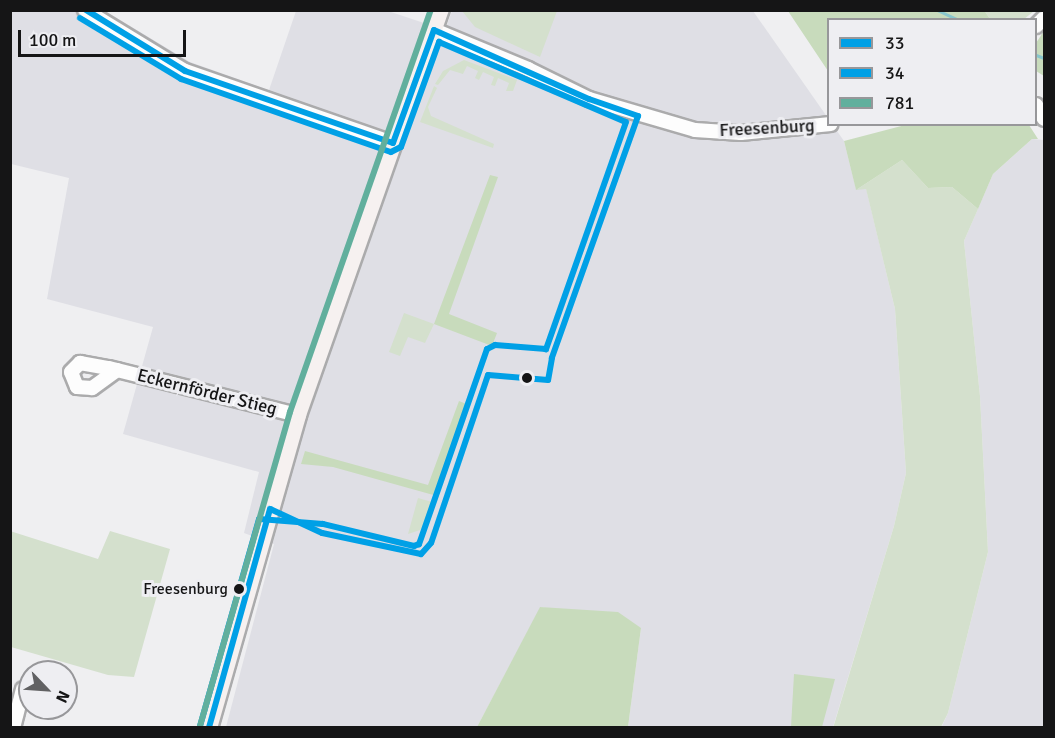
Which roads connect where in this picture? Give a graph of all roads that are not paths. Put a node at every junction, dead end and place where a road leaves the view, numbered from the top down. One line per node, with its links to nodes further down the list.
1 (85, 10): 5 (street)
2 (441, 10): 3 (main road)
3 (434, 30): 4 (street, Freesenburg); 5 (main road)
4 (827, 124)
5 (393, 143): 7 (main road)
6 (117, 370): 7 (street, Eckernförder Stieg)
7 (298, 415): 10 (main road)
8 (18, 711): 9 (street)
9 (14, 728)
10 (209, 728)

